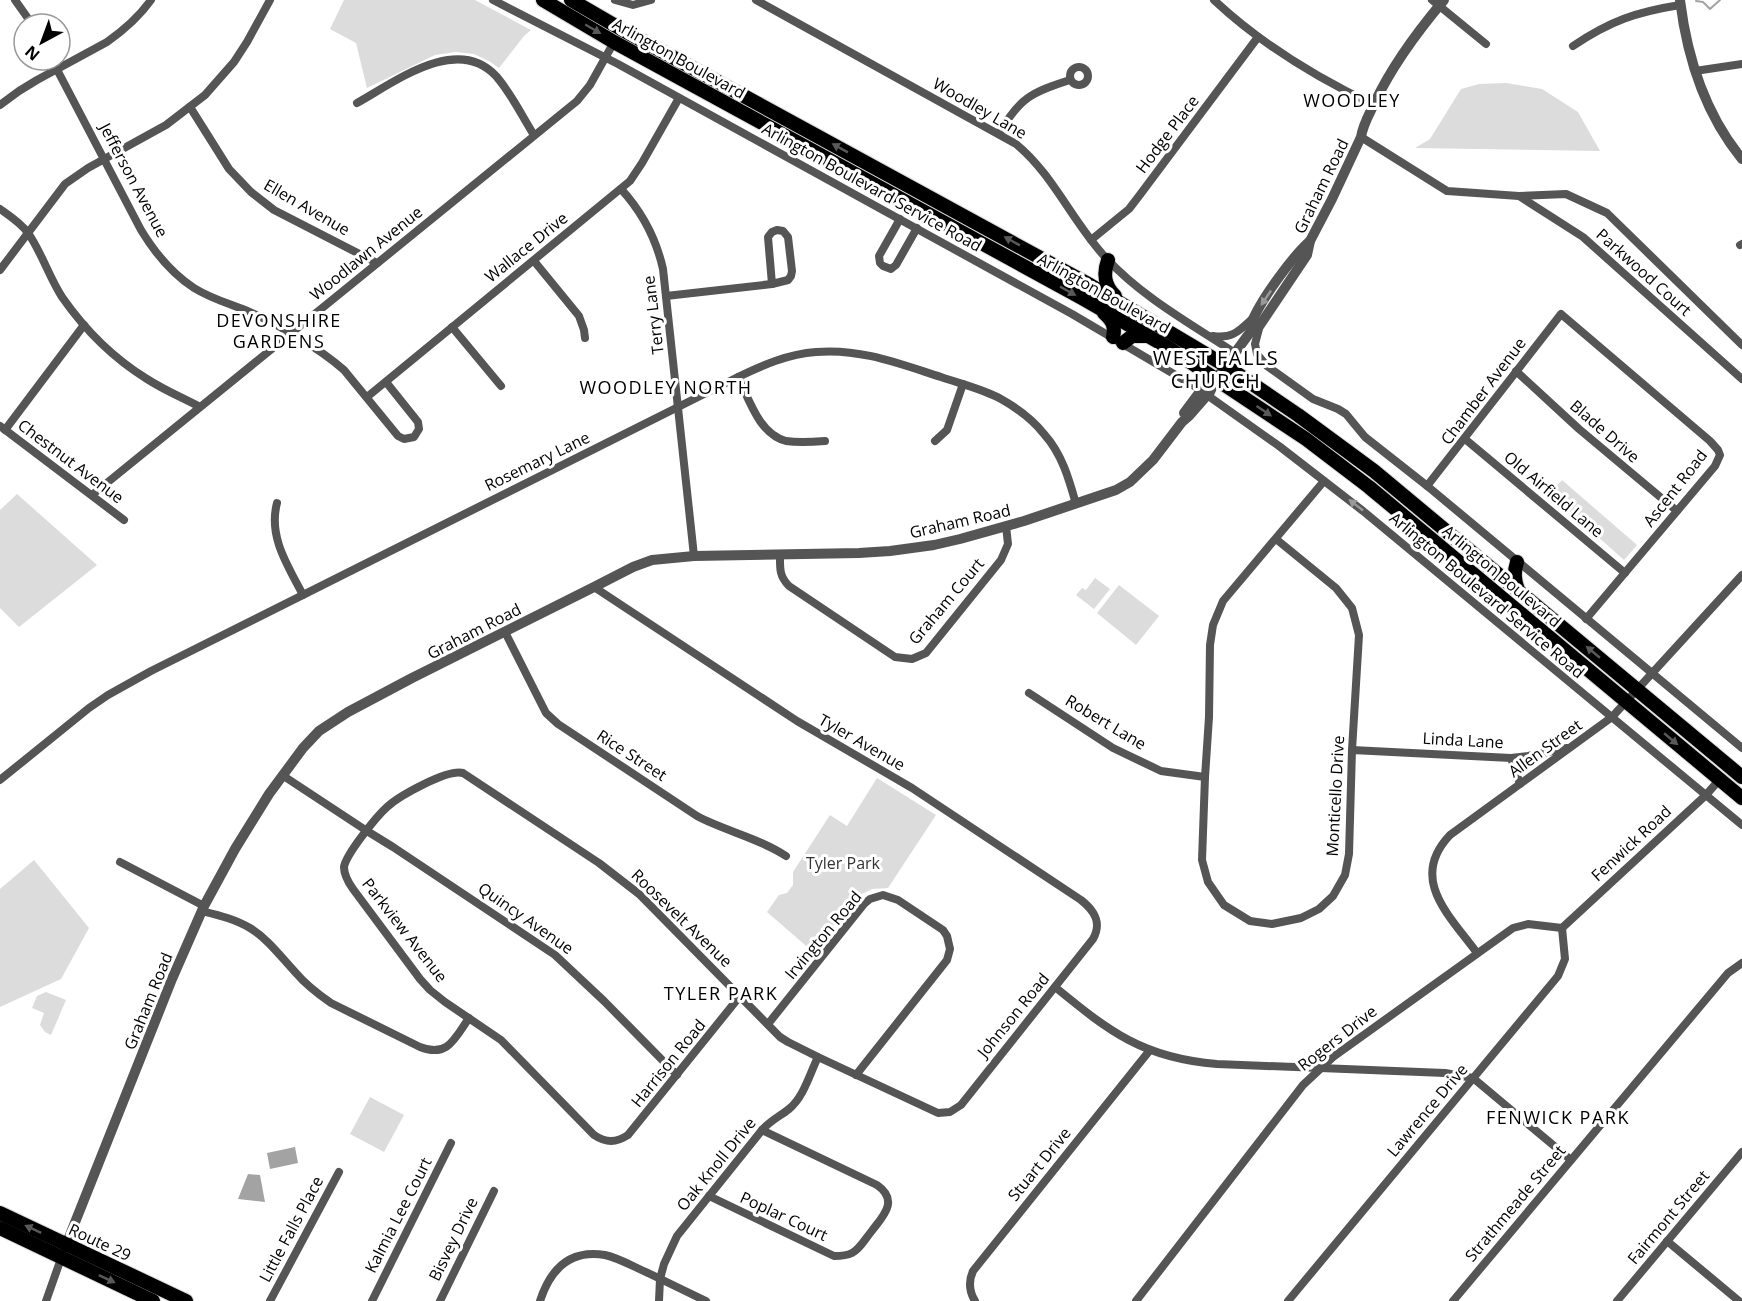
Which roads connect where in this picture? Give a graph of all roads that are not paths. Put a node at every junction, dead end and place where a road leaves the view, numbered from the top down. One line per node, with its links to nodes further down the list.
1 (151, 0): 18 (street)
2 (270, 0): 28 (street)
3 (493, 0): 17 (street, Arlington Boulevard Service Road)
4 (543, 0): 14 (main road, Arlington Boulevard, one-way to 14)
5 (571, 0): 13 (main road, Arlington Boulevard)
6 (615, 0): 7 (street)
7 (651, 0)
8 (756, 0): 29 (street, Woodley Lane)
9 (1214, 0): 12 (street)
10 (1438, 2): 15 (street); 27 (street, Graham Road)
11 (1680, 3): 16 (street); 20 (street)
12 (1258, 37): 27 (street); 40 (street, Hodge Place)
13 (643, 40): 14 (main road); 47 (main road, Arlington Boulevard, one-way to 13)
14 (614, 42): 17 (street, Woodlawn Avenue); 48 (main road, Arlington Boulevard, one-way to 48)
15 (1486, 44)
16 (1573, 46)
17 (604, 58): 24 (street, Arlington Boulevard Service Road); 30 (street, Woodlawn Avenue)
18 (72, 60)
19 (1742, 64): 20 (street)
20 (1695, 70): 33 (street)
21 (52, 72): 26 (street)
22 (59, 72): 32 (street, Jefferson Avenue)
23 (1070, 80): 29 (street)
24 (678, 98): 34 (street, Wallace Drive); 37 (street, Arlington Boulevard Service Road)
25 (357, 103): 30 (street)
26 (0, 105)
27 (1374, 105): 31 (street, Graham Road)
28 (190, 107): 32 (street); 43 (street, Ellen Avenue)
29 (999, 134): 40 (street, Woodley Lane)
30 (534, 135): 43 (street, Woodlawn Avenue)
31 (1361, 137): 35 (street, Parkwood Court); 51 (street, Graham Road)
32 (105, 159): 39 (street); 53 (street, Jefferson Avenue)
33 (1742, 159)
34 (621, 189): 42 (street, Wallace Drive); 46 (street, Terry Lane)
35 (1519, 196): 58 (street, Parkwood Court); 64 (street, Parkwood Court)
36 (0, 209): 39 (street)
37 (900, 219): 38 (street, Arlington Boulevard Service Road); 38 (street)
38 (917, 228): 57 (street, Arlington Boulevard Service Road)
39 (28, 233): 44 (street); 50 (street)
40 (1091, 240): 41 (street, Woodley Lane)
41 (1108, 260): 47 (main road); 55 (street, Woodley Lane)
42 (534, 261): 52 (street, Wallace Drive); 56 (street)
43 (377, 263): 53 (street, Woodlawn Avenue)
44 (0, 270)
45 (772, 284): 45 (street); 46 (street)
46 (666, 296): 71 (street, Terry Lane)
47 (1123, 304): 60 (main road, Arlington Boulevard)
48 (1100, 309): 54 (main road, Arlington Boulevard); 57 (main road)
49 (1561, 314): 61 (street, Chamber Avenue); 81 (street, Ascent Road)
50 (84, 325): 70 (street); 72 (street)
51 (1255, 325): 55 (street); 59 (street, Graham Road); 77 (street)
52 (452, 327): 65 (street, Wallace Drive); 67 (street)
53 (290, 334): 69 (street, Jefferson Avenue); 70 (street, Woodlawn Avenue)
54 (1147, 336): 57 (main road); 63 (main road, Arlington Boulevard)
55 (1210, 336): 59 (street, Woodley Lane)
56 (585, 338)
57 (1118, 340): 68 (street, Arlington Boulevard Service Road)
58 (1742, 345)
59 (1235, 353): 60 (street, Graham Road)
60 (1226, 366): 63 (street, Graham Road); 88 (main road, Arlington Boulevard)
61 (1516, 371): 73 (street, Chamber Avenue); 81 (street, Blade Drive)
62 (738, 377): 66 (street, Rosemary Lane); 71 (street, Rosemary Lane); 74 (street)
63 (1216, 379): 68 (street, Graham Road); 99 (main road, Arlington Boulevard, one-way to 99)
64 (1742, 379)
65 (386, 382): 69 (street, Wallace Drive); 69 (street, Jefferson Avenue)
66 (963, 384): 75 (street); 80 (street, Rosemary Lane)
67 (501, 386)
68 (1204, 392): 76 (street, Arlington Boulevard Service Road); 80 (street, Graham Road)
69 (367, 397)
70 (200, 407): 78 (street, Woodlawn Avenue)
71 (678, 407): 86 (street, Terry Lane); 93 (street, Rosemary Lane)
72 (3, 428): 78 (street, Chestnut Avenue)
73 (1465, 439): 77 (street, Chamber Avenue); 89 (street, Old Airfield Lane)
74 (825, 441)
75 (936, 441)
76 (1324, 481): 84 (street, Monticello Drive); 100 (street, Arlington Boulevard Service Road, one-way to 76)
77 (1427, 486): 87 (street)
78 (92, 495): 82 (street, Chestnut Avenue)
79 (277, 503): 93 (street)
80 (1076, 504): 83 (street, Graham Road)
81 (1677, 511): 89 (street, Ascent Road)
82 (124, 520)
83 (1006, 526): 85 (street, Graham Road); 85 (street, Graham Court)
84 (1276, 539): 103 (street, Monticello Drive); 106 (street, Monticello Drive)
85 (780, 555): 86 (street, Graham Road)
86 (694, 556): 91 (street, Graham Road)
87 (1517, 562): 88 (main road); 92 (main road); 94 (street)
88 (1492, 568): 92 (main road, Arlington Boulevard)
89 (1625, 573): 94 (street, Ascent Road)
90 (1742, 575): 96 (street, Allen Street)
91 (594, 587): 95 (street, Graham Road); 119 (street, Tyler Avenue)
92 (1518, 590): 97 (main road, Arlington Boulevard, one-way to 92)
93 (303, 595): 108 (street, Rosemary Lane)
94 (1586, 619): 96 (street)
95 (506, 632): 105 (street, Graham Road); 115 (street, Rice Street)
96 (1652, 673): 97 (street, Allen Street); 102 (street)
97 (1637, 690): 99 (street, Allen Street); 107 (main road, Arlington Boulevard)
98 (1029, 693): 106 (street, Robert Lane)
99 (1626, 702): 100 (street, Allen Street); 109 (main road, Arlington Boulevard, one-way to 109)
100 (1612, 717): 101 (street, Allen Street); 111 (street, Arlington Boulevard Service Road)
101 (1570, 747): 104 (street, Linda Lane); 110 (street, Allen Street)
102 (1742, 748)
103 (1352, 750): 104 (street, Linda Lane); 106 (street, Monticello Drive)
104 (1511, 758): 110 (street)
105 (282, 775): 114 (street); 117 (street, Graham Road)
106 (1205, 777)
107 (1742, 777)
108 (0, 780)
109 (1720, 780): 111 (street, Fenwick Road); 112 (main road, Arlington Boulevard)
110 (1520, 784): 120 (street, Allen Street)
111 (1706, 795): 113 (street, Arlington Boulevard Service Road); 118 (street, Fenwick Road)
112 (1742, 798)
113 (1742, 825)
114 (367, 831): 123 (street, Roosevelt Avenue); 124 (street, Parkview Avenue); 129 (street, Quincy Avenue)
115 (786, 856)
116 (120, 862): 117 (street)
117 (203, 908): 124 (street); 144 (street, Graham Road)
118 (1562, 928): 120 (street, Rogers Drive); 131 (street, Lawrence Drive)
119 (1096, 934): 122 (street, Johnson Road)
120 (1477, 953): 128 (street, Rogers Drive)
121 (1742, 963): 137 (street, Strathmeade Street)
122 (1055, 987): 126 (street); 132 (street, Johnson Road)
123 (740, 996): 125 (street, Roosevelt Avenue); 129 (street, Harrison Road)
124 (468, 1018): 134 (street, Parkview Avenue)
125 (768, 1024): 127 (street, Roosevelt Avenue); 130 (street, Irvington Road)
126 (1150, 1050): 128 (street); 155 (street, Stuart Drive)
127 (818, 1057): 130 (street, Roosevelt Avenue); 133 (street, Oak Knoll Drive)
128 (1320, 1068): 131 (street); 156 (street, Rogers Drive)
129 (677, 1075): 134 (street, Harrison Road)
130 (856, 1075): 132 (street, Roosevelt Avenue)
131 (1473, 1078): 137 (street); 157 (street, Lawrence Drive)
132 (950, 1112)
133 (762, 1130): 140 (street, Oak Knoll Drive); 140 (street, Poplar Court)
134 (614, 1141)
135 (451, 1143): 150 (street, Kalmia Lee Court)
136 (1742, 1152): 143 (street, Fairmont Street)
137 (1571, 1160): 158 (street, Strathmeade Street)
138 (339, 1172): 149 (street, Little Falls Place)
139 (494, 1191): 151 (street, Bisvey Drive)
140 (709, 1196): 145 (street, Oak Knoll Drive)
141 (0, 1213): 144 (main road, Route 29, one-way to 141)
142 (0, 1228): 144 (main road, Route 29)
143 (1667, 1241): 159 (street, Fairmont Street); 160 (street)
144 (64, 1251): 146 (street); 147 (main road, Route 29, one-way to 147); 148 (main road, Route 29)
145 (660, 1279): 152 (street); 153 (street, Oak Knoll Drive); 154 (street)
146 (46, 1301)
147 (153, 1301)
148 (186, 1301)
149 (270, 1301)
150 (372, 1301)
151 (440, 1301)
152 (540, 1301)
153 (658, 1301)
154 (706, 1301)
155 (975, 1301)
156 (1136, 1301)
157 (1288, 1301)
158 (1452, 1301)
159 (1617, 1301)
160 (1739, 1301)

